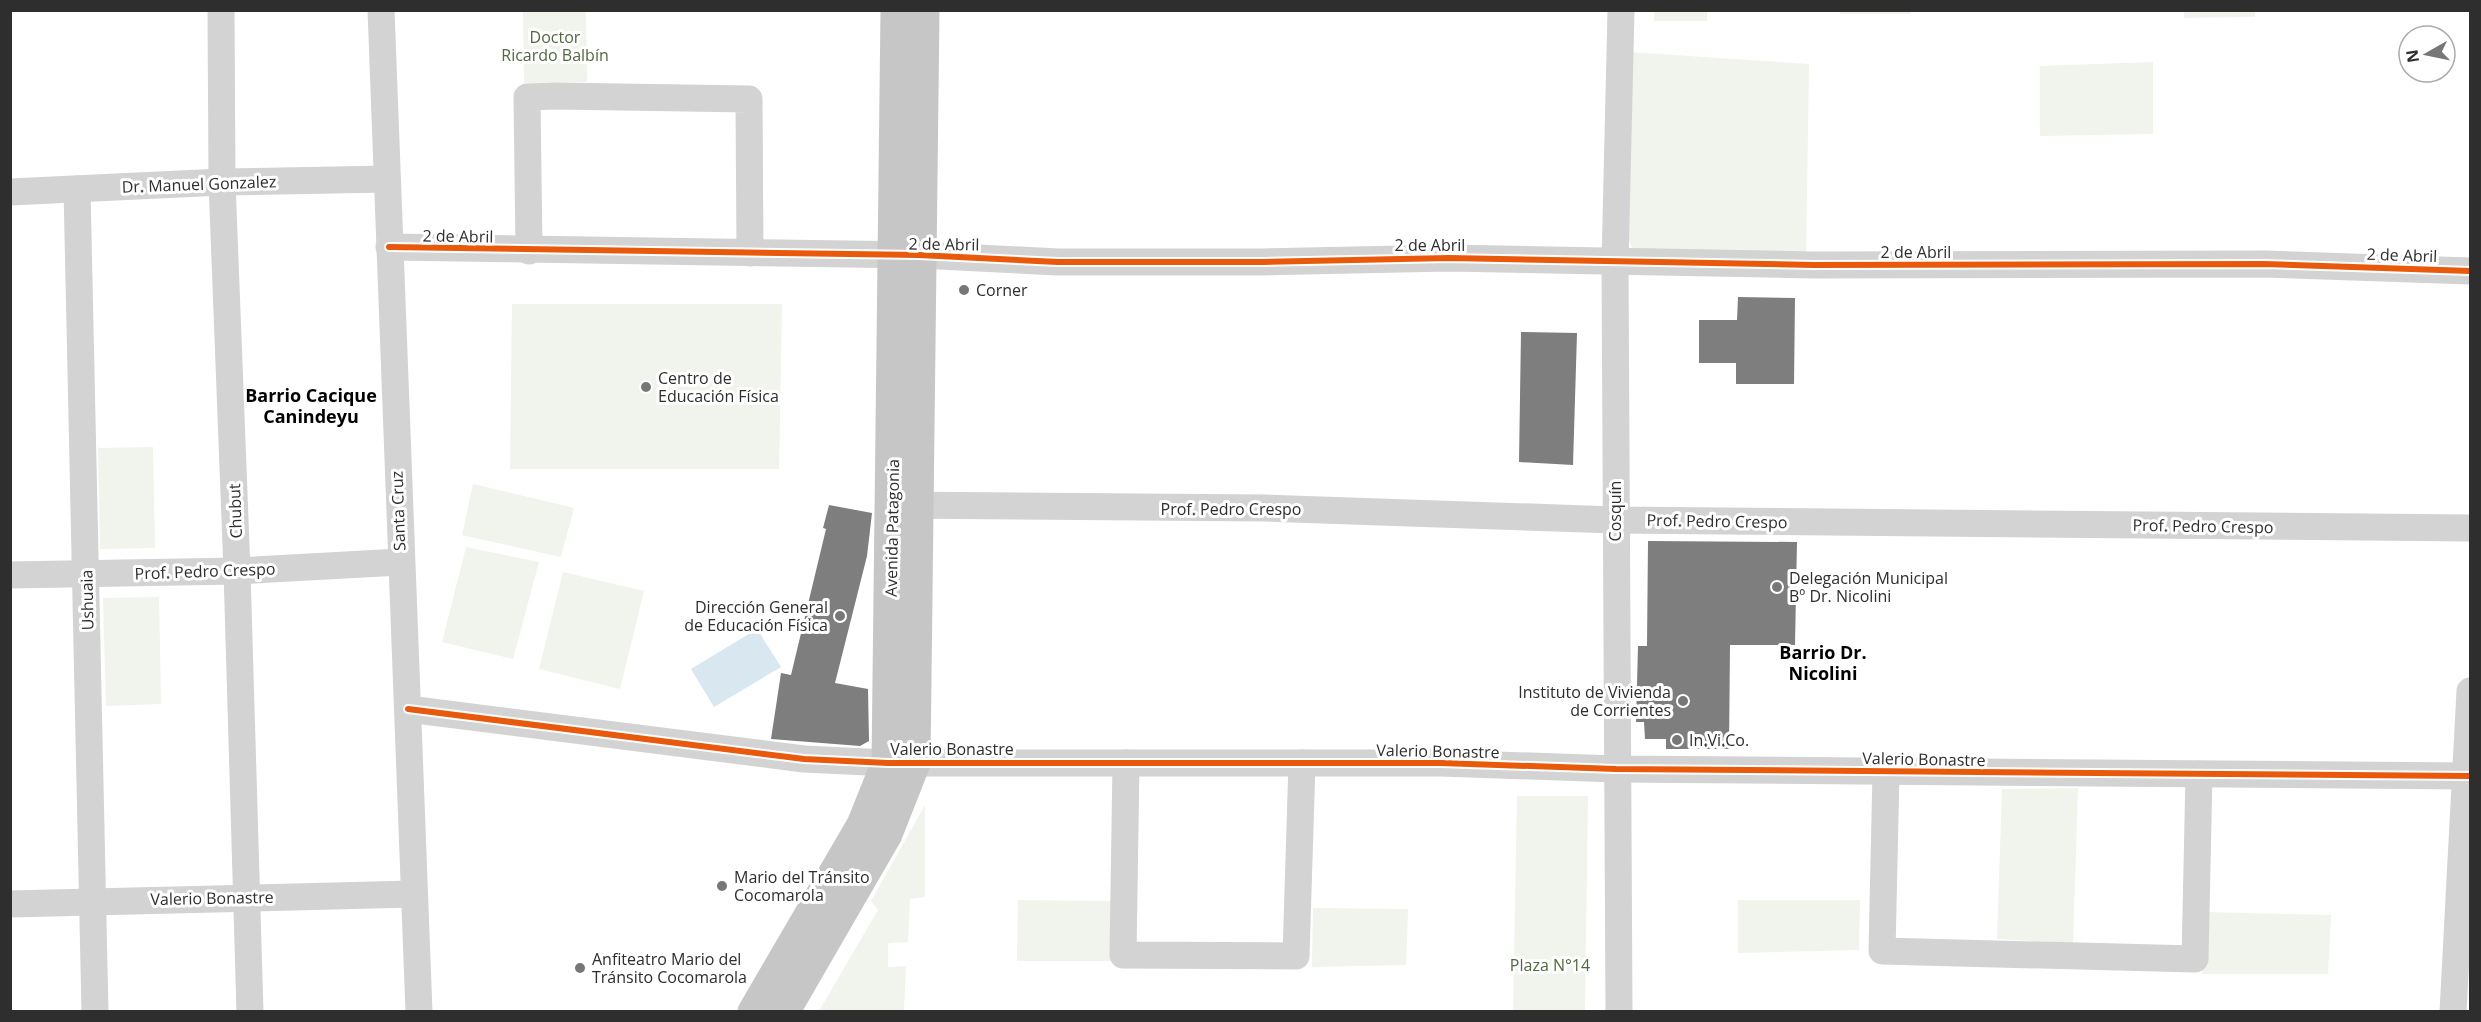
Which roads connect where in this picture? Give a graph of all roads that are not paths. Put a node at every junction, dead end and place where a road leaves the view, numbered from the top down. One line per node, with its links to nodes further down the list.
1 (221, 10): 7 (street, Chubut)
2 (381, 10): 6 (street, Santa Cruz)
3 (897, 10): 13 (main road, Avenida Patagonia)
4 (923, 10): 13 (main road, Avenida Patagonia)
5 (1622, 10): 14 (street, Cosquín)
6 (387, 179): 7 (street, Dr. Manuel Gonzalez); 10 (street, Santa Cruz)
7 (222, 182): 8 (street, Dr. Manuel Gonzalez); 20 (street, Chubut)
8 (77, 189): 9 (street, Dr. Manuel Gonzalez); 22 (street, Ushuaia)
9 (10, 192)
10 (389, 248): 11 (street, 2 de Abril); 19 (street, Santa Cruz)
11 (529, 251): 12 (street, 2 de Abril); 12 (street)
12 (750, 253): 13 (street, 2 de Abril)
13 (907, 256): 14 (street, 2 de Abril); 16 (main road, Avenida Patagonia)
14 (1615, 263): 15 (street, 2 de Abril); 17 (street, Cosquín)
15 (2470, 271)
16 (905, 505): 17 (street, Prof. Pedro Crespo); 25 (main road, Avenida Patagonia)
17 (1615, 520): 18 (street, Prof. Pedro Crespo); 28 (street, Cosquín)
18 (2470, 528)
19 (400, 562): 20 (street, Prof. Pedro Crespo); 24 (street, Santa Cruz)
20 (237, 572): 22 (street, Prof. Pedro Crespo); 33 (street, Chubut)
21 (10, 575): 22 (street, Prof. Pedro Crespo)
22 (86, 575): 34 (street, Ushuaia)
23 (2470, 691): 31 (street)
24 (408, 709): 25 (street, Valerio Bonastre); 32 (street, Santa Cruz)
25 (901, 763): 26 (street, Valerio Bonastre); 39 (main road, Avenida Patagonia); 40 (main road, Avenida Patagonia)
26 (1126, 763): 27 (street, Valerio Bonastre); 27 (street)
27 (1302, 763): 28 (street, Valerio Bonastre)
28 (1616, 769): 29 (street, Valerio Bonastre); 41 (street, Cosquín)
29 (1886, 772): 30 (street, Valerio Bonastre); 30 (street)
30 (2199, 774): 31 (street, Valerio Bonastre)
31 (2469, 776): 42 (street)
32 (413, 894): 33 (street, Valerio Bonastre); 38 (street, Santa Cruz)
33 (245, 898): 34 (street, Valerio Bonastre); 37 (street, Chubut)
34 (93, 902): 35 (street, Valerio Bonastre); 36 (street, Ushuaia)
35 (10, 904)
36 (95, 1011)
37 (250, 1011)
38 (419, 1011)
39 (754, 1011)
40 (783, 1011)
41 (1619, 1011)
42 (2453, 1011)

